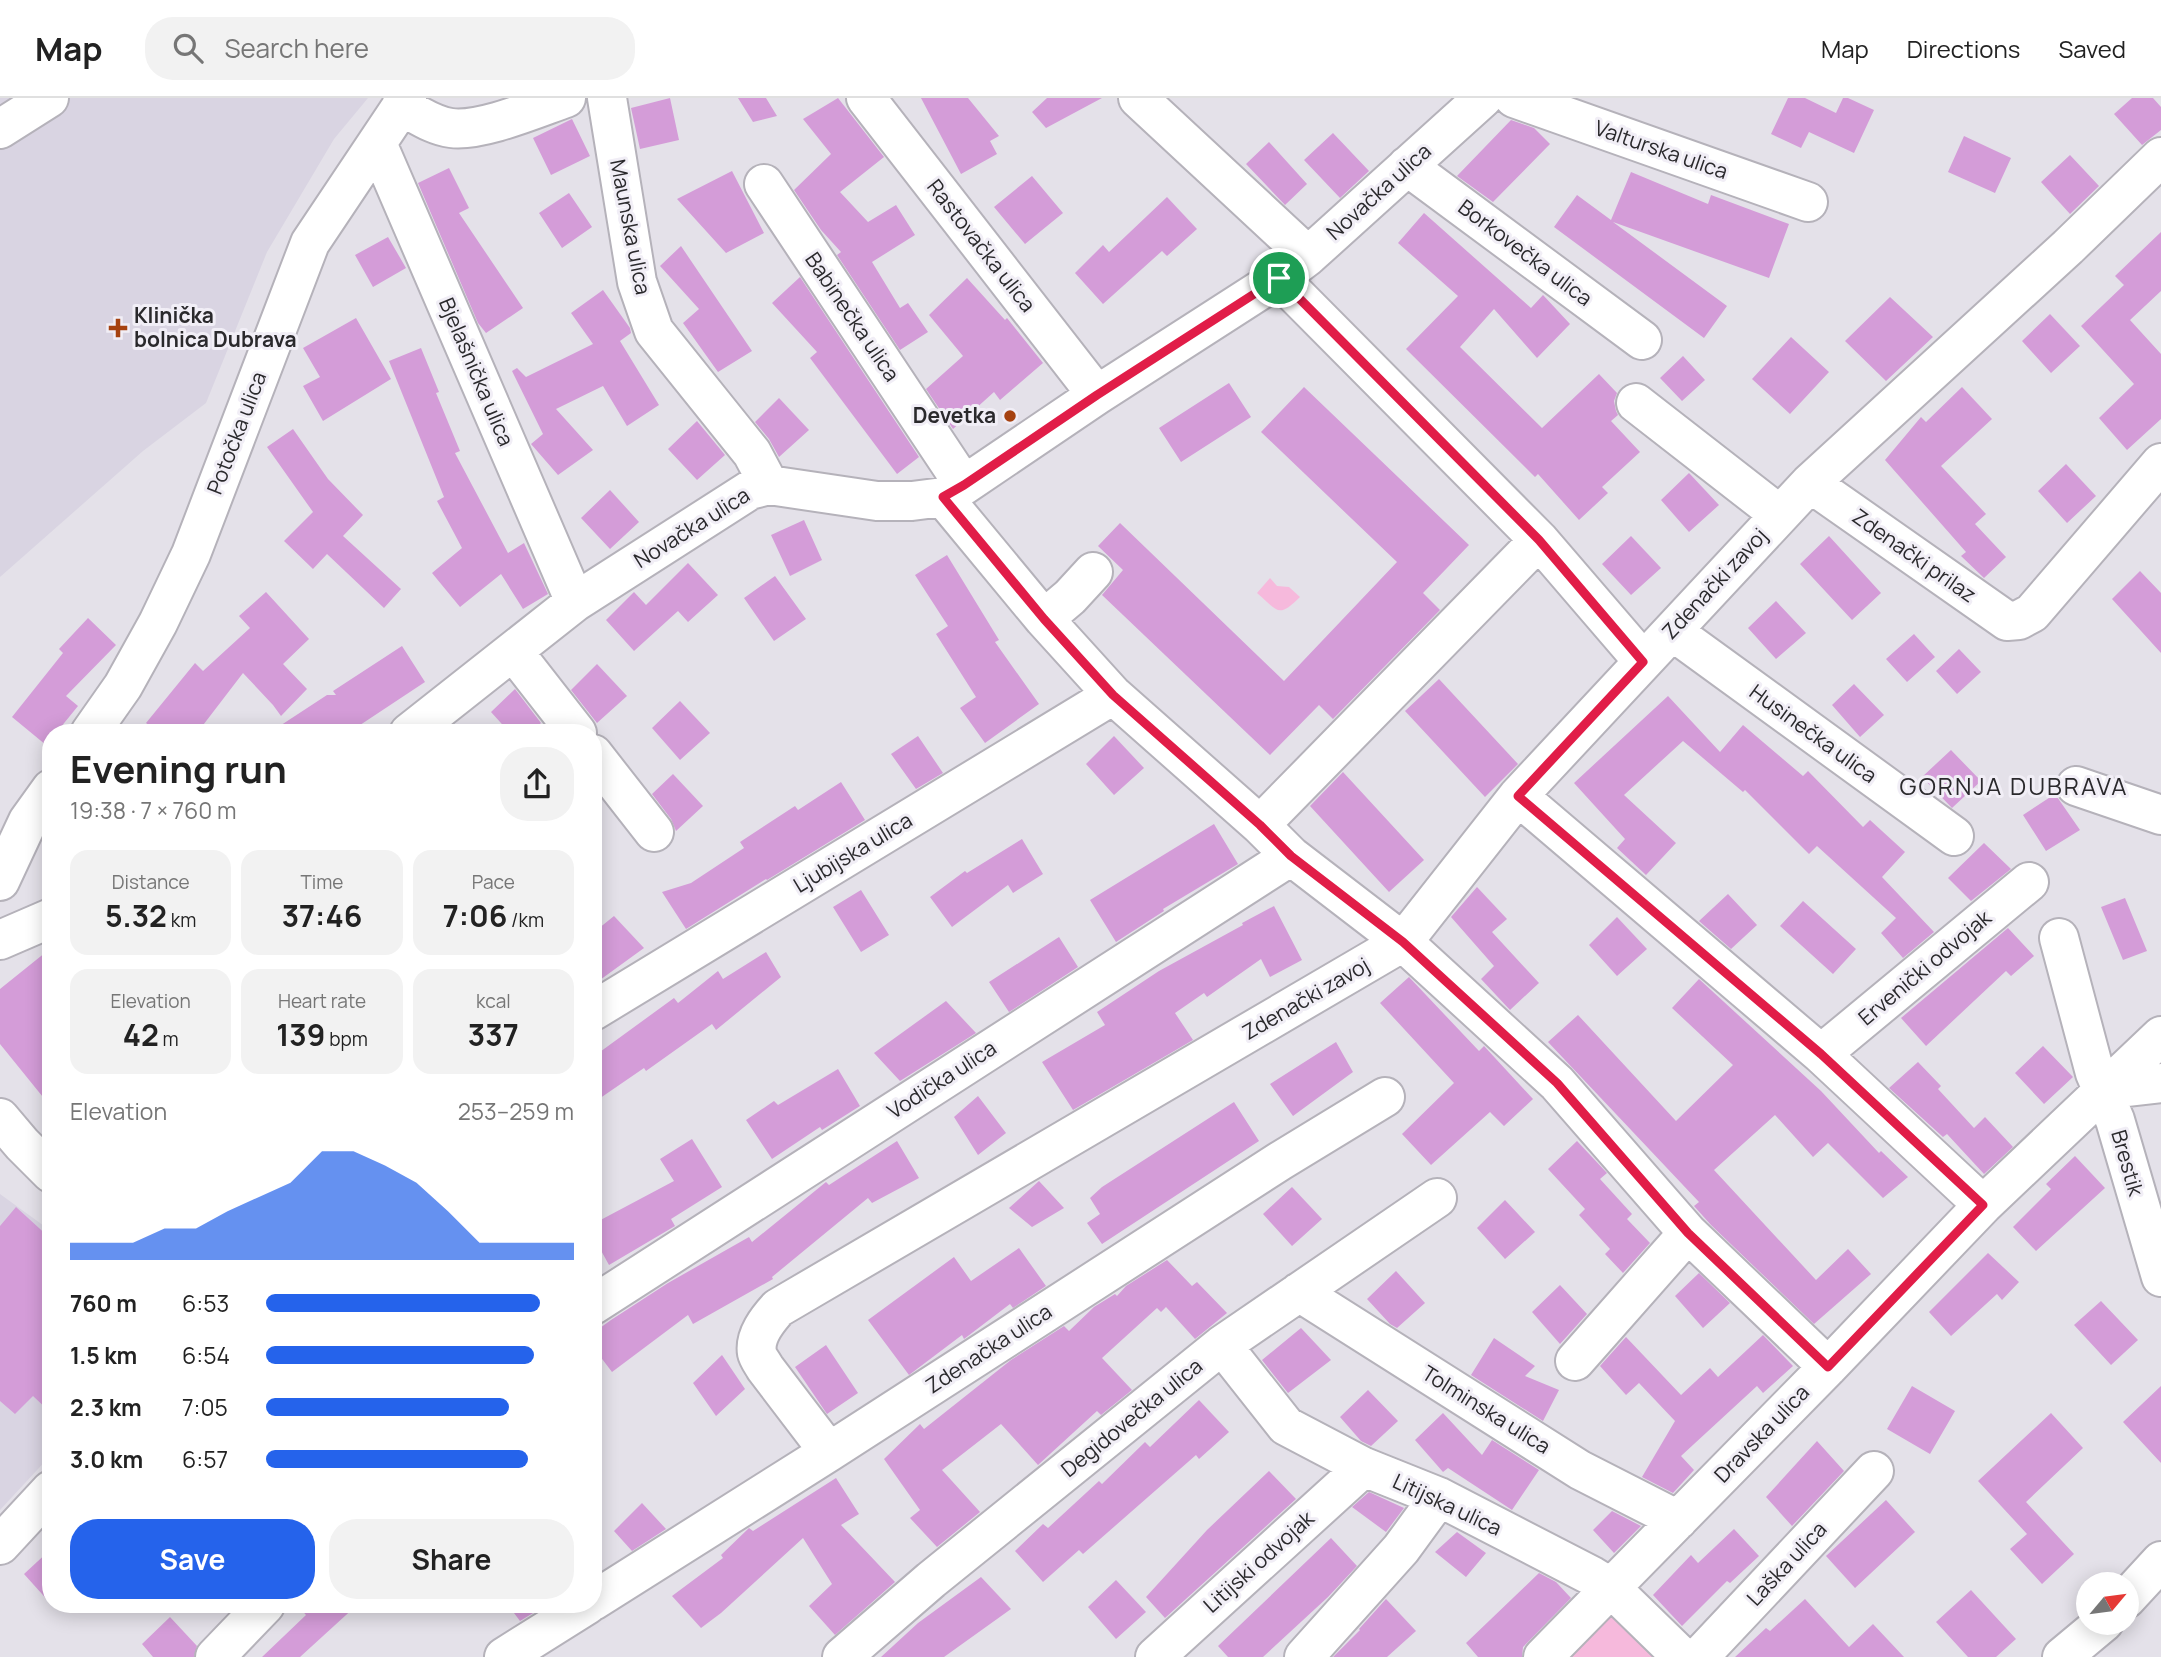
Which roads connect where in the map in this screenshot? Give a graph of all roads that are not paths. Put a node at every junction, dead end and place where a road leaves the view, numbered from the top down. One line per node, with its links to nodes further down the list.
1 (48, 98): 9 (street)
2 (566, 98): 8 (street)
3 (607, 98): 21 (street, Maunska ulica)
4 (866, 98): 17 (street, Rastovačka ulica)
5 (1138, 98): 15 (street)
6 (1483, 98): 12 (street, Novačka ulica)
7 (1514, 98): 14 (street, Valturska ulica)
8 (404, 102): 10 (street, Potočka ulica)
9 (0, 129)
10 (377, 143): 26 (street, Bjelašnička ulica); 32 (street, Potočka ulica)
11 (2161, 156): 20 (street, Zdenački zavoj)
12 (1407, 166): 15 (street, Novačka ulica); 16 (street, Borkovečka ulica)
13 (764, 184): 22 (street, Babinečka ulica)
14 (1808, 202)
15 (1293, 267): 17 (street, Novačka ulica); 24 (street)
16 (1642, 340)
17 (1097, 395): 22 (street, Novačka ulica)
18 (1636, 403): 23 (street)
19 (2161, 463): 20 (street, Zdenački prilaz)
20 (1810, 483): 23 (street, Zdenački zavoj)
21 (769, 485): 22 (street, Novačka ulica); 26 (street, Novačka ulica)
22 (954, 491): 27 (street, Babinečka ulica)
23 (1780, 515): 28 (street, Zdenački zavoj)
24 (1539, 540): 30 (street); 40 (street)
25 (1093, 572): 27 (street)
26 (575, 601): 29 (street, Novačka ulica)
27 (1044, 619): 31 (street, Babinečka ulica)
28 (1672, 631): 30 (street, Zdenački zavoj); 42 (street, Husinečka ulica)
29 (513, 651): 33 (street, Novačka ulica); 34 (street)
30 (1643, 662): 37 (street, Zdenački zavoj)
31 (1113, 695): 40 (street, Babinečka ulica); 50 (street, Ljubijska ulica)
32 (96, 724)
33 (420, 724)
34 (570, 724)
35 (602, 766): 41 (street)
36 (2076, 786): 39 (street)
37 (1518, 796): 49 (street, Zdenački zavoj); 52 (street)
38 (42, 802): 44 (street)
39 (2161, 816)
40 (1260, 825): 43 (street, Babinečka ulica)
41 (654, 832)
42 (1954, 836)
43 (1291, 856): 49 (street, Babinečka ulica); 63 (street, Vodička ulica)
44 (0, 881)
45 (2029, 882): 52 (street, Ervenički odvojak)
46 (42, 929): 48 (street)
47 (2059, 938): 54 (street, Brestik)
48 (0, 940)
49 (1403, 942): 60 (street, Babinečka ulica); 67 (street, Zdenački zavoj)
50 (602, 1006)
51 (2161, 1036): 54 (street, Dravska ulica)
52 (1821, 1054): 59 (street)
53 (2161, 1083): 54 (street)
54 (2102, 1090): 59 (street, Dravska ulica); 61 (street, Brestik)
55 (1385, 1097): 67 (street, Zdenačka ulica)
56 (7, 1143): 57 (street)
57 (42, 1167)
58 (1437, 1198): 62 (street, Degidovečka ulica)
59 (1983, 1205): 66 (street, Dravska ulica)
60 (1688, 1233): 65 (street); 66 (street, Babinečka ulica)
61 (2161, 1277)
62 (1299, 1292): 64 (street, Degidovečka ulica); 72 (street, Tolminska ulica)
63 (602, 1299)
64 (1222, 1345): 68 (street, Litijska ulica); 83 (street, Degidovečka ulica)
65 (1575, 1361)
66 (1828, 1367): 72 (street, Dravska ulica)
67 (829, 1452): 77 (street, Zdenačka ulica)
68 (1364, 1467): 70 (street, Litijska ulica); 84 (street, Litijski odvojak)
69 (1874, 1471): 88 (street, Laška ulica)
70 (1439, 1497): 76 (street, Litijska ulica); 85 (street)
71 (42, 1500): 73 (street)
72 (1678, 1520): 76 (street, Dravska ulica)
73 (0, 1545)
74 (2161, 1562): 75 (street)
75 (2139, 1585)
76 (1610, 1587): 86 (street, Dravska ulica); 87 (street, Litijska ulica)
77 (602, 1595)
78 (257, 1613): 81 (street)
79 (574, 1613): 82 (street)
80 (2088, 1635): 89 (street)
81 (215, 1657)
82 (504, 1657)
83 (842, 1657)
84 (1155, 1657)
85 (1304, 1657)
86 (1543, 1657)
87 (1682, 1657)
88 (1699, 1657)
89 (2062, 1657)

